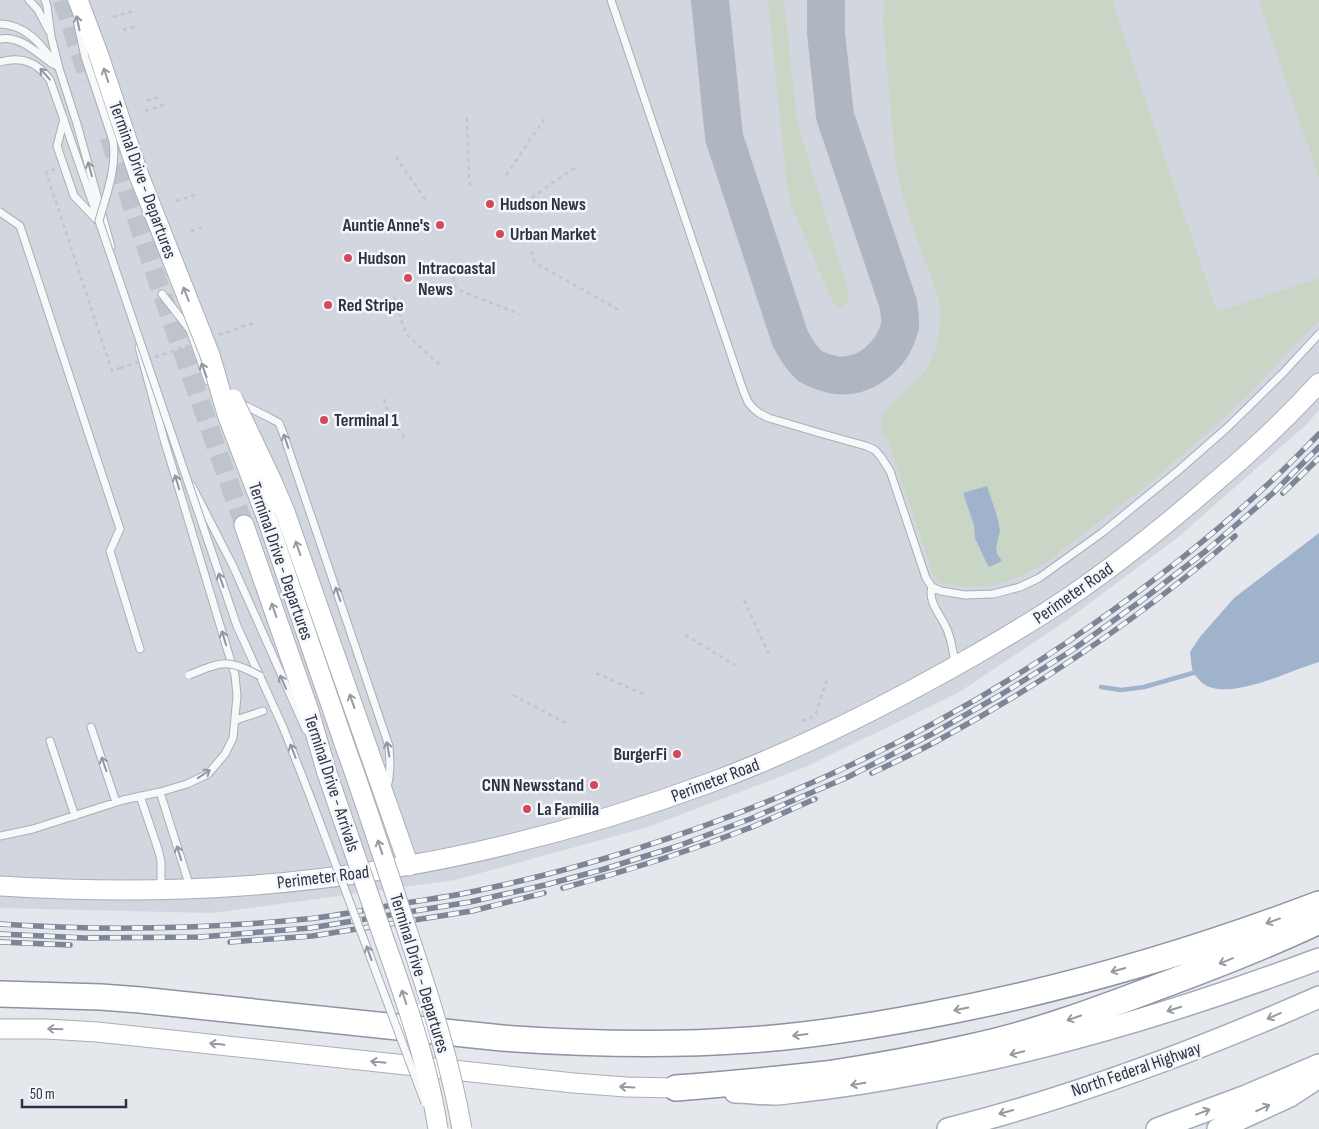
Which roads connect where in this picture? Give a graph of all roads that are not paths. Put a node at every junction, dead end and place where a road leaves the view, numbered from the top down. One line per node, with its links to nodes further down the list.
1 (29, 0): 7 (lane)
2 (45, 0): 7 (lane)
3 (73, 0): 13 (lane, one-way to 3, bridge)
4 (78, 0): 16 (street, Terminal Drive - Departures, one-way to 4, bridge)
5 (611, 0): 21 (lane)
6 (0, 24): 10 (lane)
7 (51, 36): 10 (lane)
8 (0, 39): 10 (lane)
9 (0, 62): 11 (lane, one-way to 9)
10 (59, 68): 19 (lane, one-way to 10)
11 (64, 118): 13 (lane); 13 (lane)
12 (0, 212): 22 (lane)
13 (99, 221): 26 (lane, one-way to 13, bridge)
14 (162, 294): 32 (lane, one-way to 14)
15 (1319, 334): 21 (lane)
16 (210, 356): 32 (street, one-way to 16, bridge); 52 (street, Terminal Drive - Departures, one-way to 16, bridge)
17 (1319, 383): 24 (street, Perimeter Road)
18 (214, 397): 31 (lane)
19 (163, 436): 23 (lane); 28 (lane, one-way to 19)
20 (244, 525): 23 (street, Terminal Drive - Arrivals, one-way to 20)
21 (932, 587): 24 (lane)
22 (140, 649)
23 (282, 658): 51 (street, Terminal Drive - Arrivals, one-way to 23, bridge)
24 (955, 666): 38 (street, Perimeter Road)
25 (189, 675): 26 (lane, bridge)
26 (260, 676): 51 (lane, one-way to 26, bridge)
27 (263, 711): 28 (lane)
28 (236, 720): 33 (lane, one-way to 28)
29 (91, 727): 35 (lane, one-way to 29)
30 (50, 741): 36 (lane)
31 (366, 780)
32 (379, 791): 38 (street)
33 (160, 792): 34 (lane); 40 (lane, one-way to 33)
34 (140, 796): 35 (lane); 41 (lane)
35 (116, 802): 36 (lane)
36 (75, 816): 37 (lane)
37 (0, 836)
38 (408, 866): 40 (street, Perimeter Road)
39 (0, 886): 41 (street, Perimeter Road)
40 (190, 888): 41 (street, Perimeter Road)
41 (162, 889)
42 (1319, 904): 45 (highway, one-way to 45)
43 (1319, 921): 50 (highway, one-way to 50)
44 (1319, 959): 50 (main road, one-way to 50)
45 (0, 994)
46 (1319, 997): 53 (main road, North Federal Highway, one-way to 53)
47 (0, 1029): 50 (street, one-way to 47)
48 (1319, 1065): 54 (main road, one-way to 48)
49 (1319, 1077): 55 (main road, one-way to 49)
50 (676, 1088)
51 (437, 1129)
52 (462, 1129)
53 (948, 1129)
54 (1157, 1129)
55 (1218, 1129)

